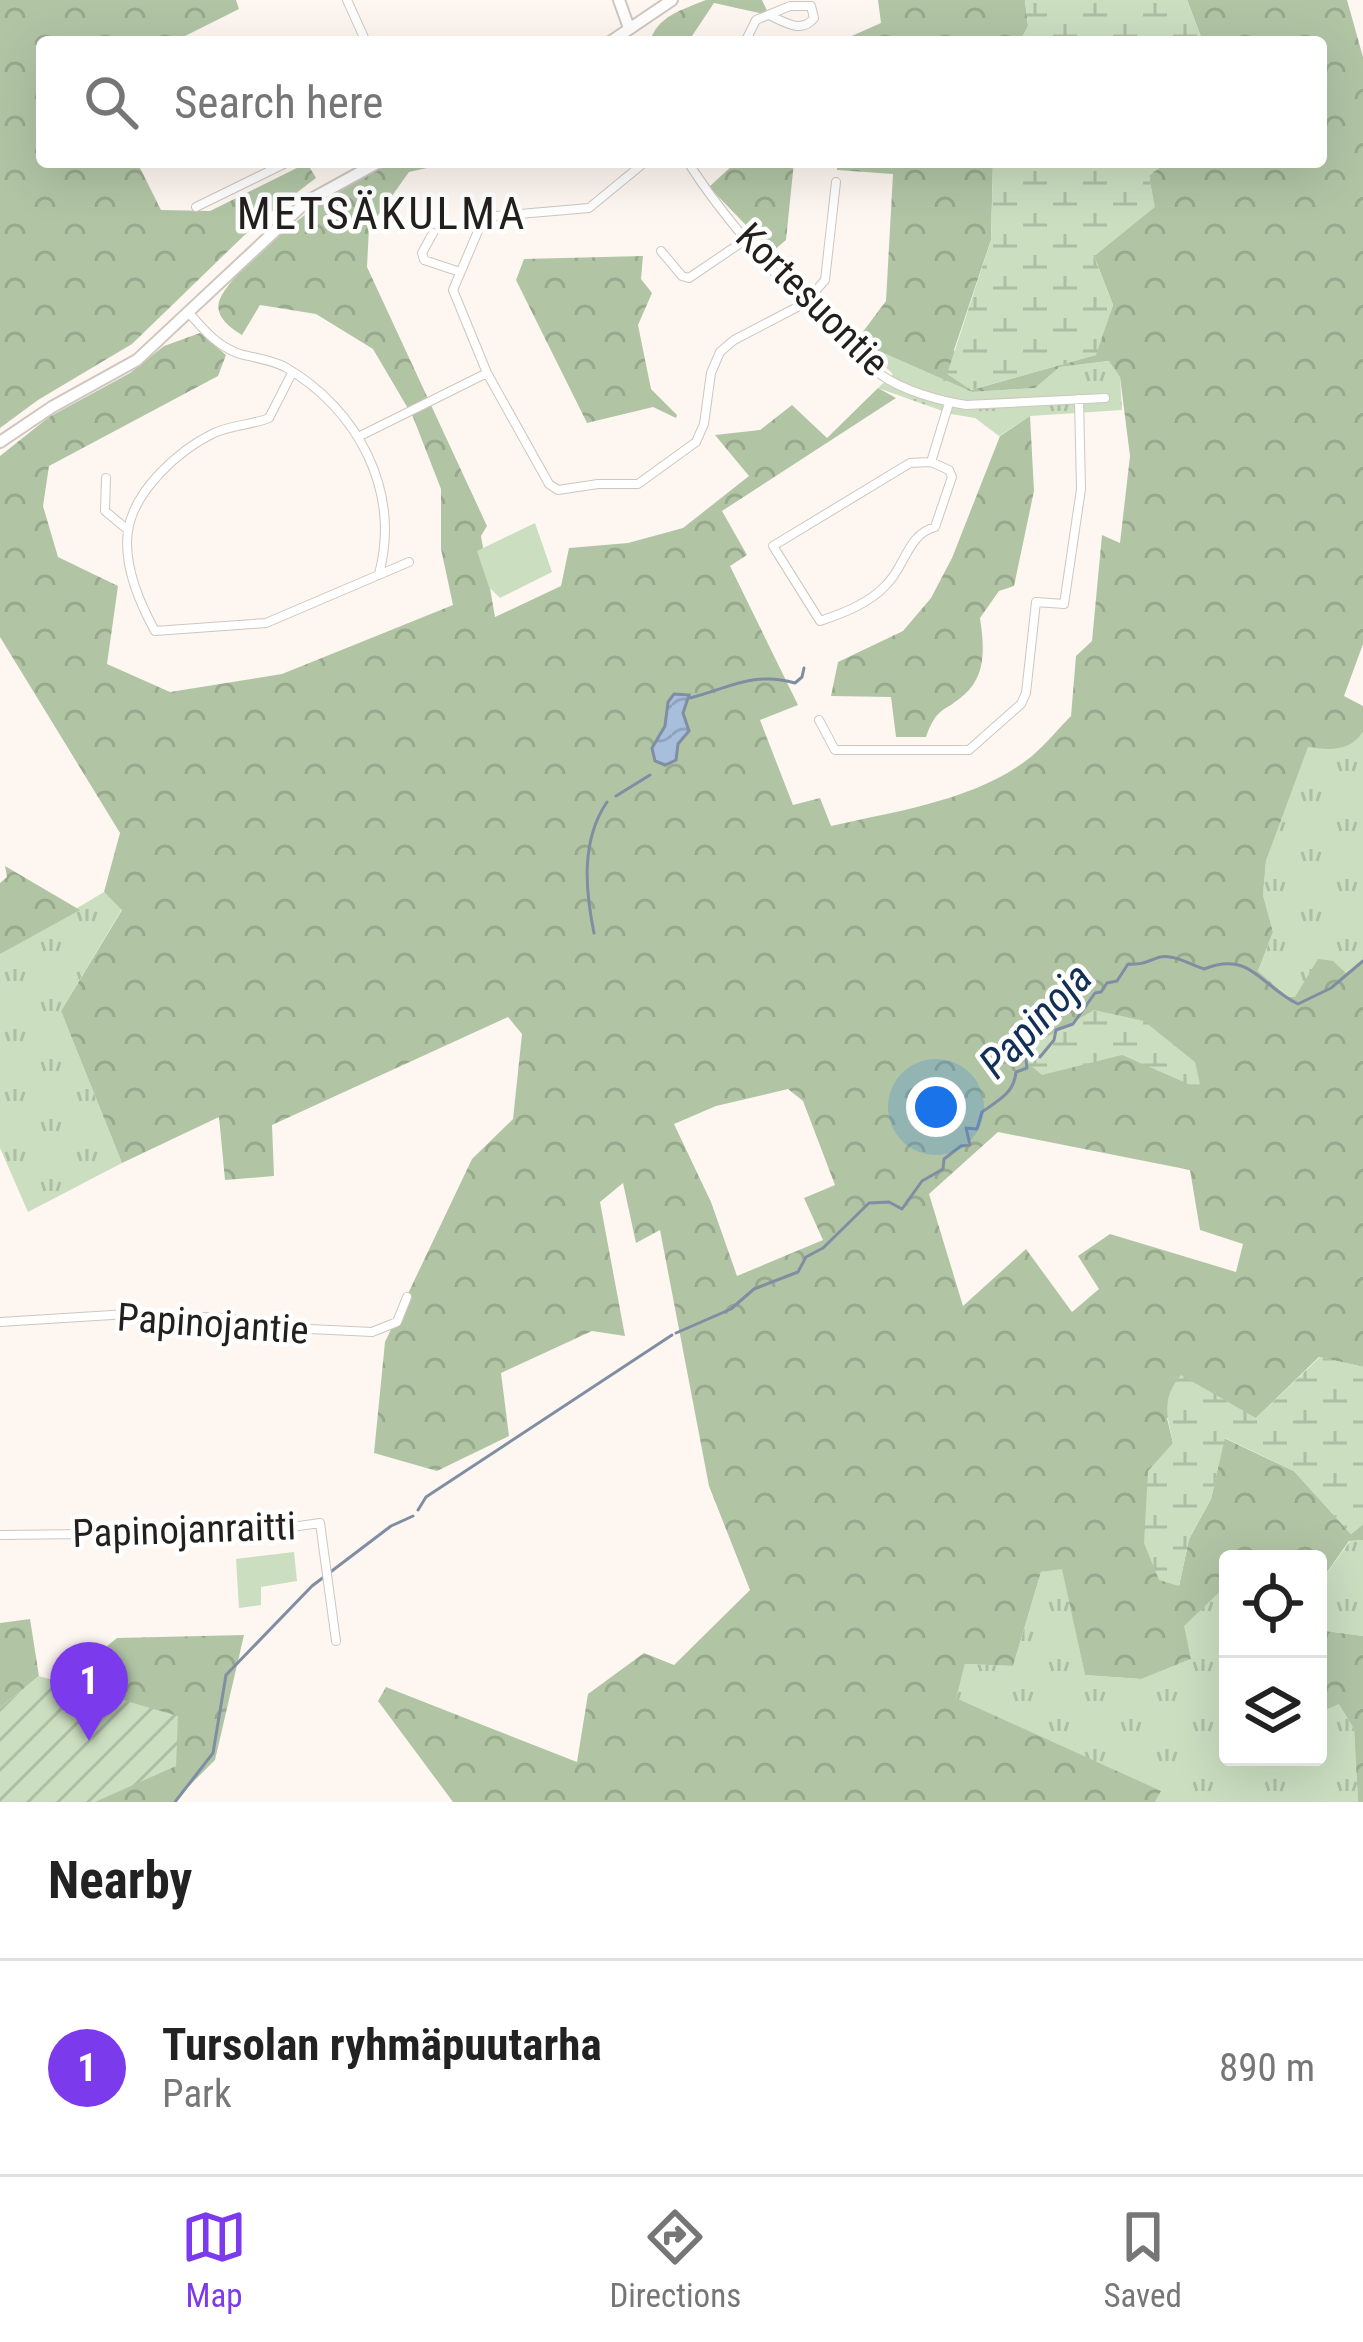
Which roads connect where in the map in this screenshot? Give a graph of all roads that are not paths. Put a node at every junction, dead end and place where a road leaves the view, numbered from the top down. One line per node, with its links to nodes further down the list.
1 (347, 0): 6 (street)
2 (619, 0): 5 (main road)
3 (672, 0): 5 (main road)
4 (769, 15): 4 (street); 9 (street)
5 (629, 28): 7 (main road); 8 (street)
6 (362, 36)
7 (618, 36)
8 (632, 36)
9 (748, 36)
10 (276, 168): 15 (street)
11 (368, 168): 21 (main road)
12 (638, 168): 19 (street)
13 (692, 168): 17 (street, Kortesuontie)
14 (836, 182): 20 (street)
15 (196, 207)
16 (433, 233): 19 (street)
17 (748, 238): 18 (street); 20 (street, Kortesuontie)
18 (661, 251)
19 (460, 272): 23 (street)
20 (805, 303): 23 (street); 26 (street, Kortesuontie)
21 (189, 314): 22 (street); 28 (main road)
22 (292, 373): 27 (street); 31 (street)
23 (487, 373): 27 (street)
24 (1105, 398): 25 (street, Kortesuontie)
25 (1079, 399): 26 (street, Kortesuontie); 34 (street)
26 (949, 403): 29 (street)
27 (358, 437): 33 (street)
28 (0, 442)
29 (931, 462): 29 (street)
30 (106, 478): 31 (street)
31 (128, 530): 33 (street)
32 (409, 562): 33 (street)
33 (379, 574)
34 (819, 720)
35 (407, 1297): 36 (street, Papinojantie)
36 (0, 1322)
37 (0, 1535): 38 (street, Papinojanraitti)
38 (336, 1641)

